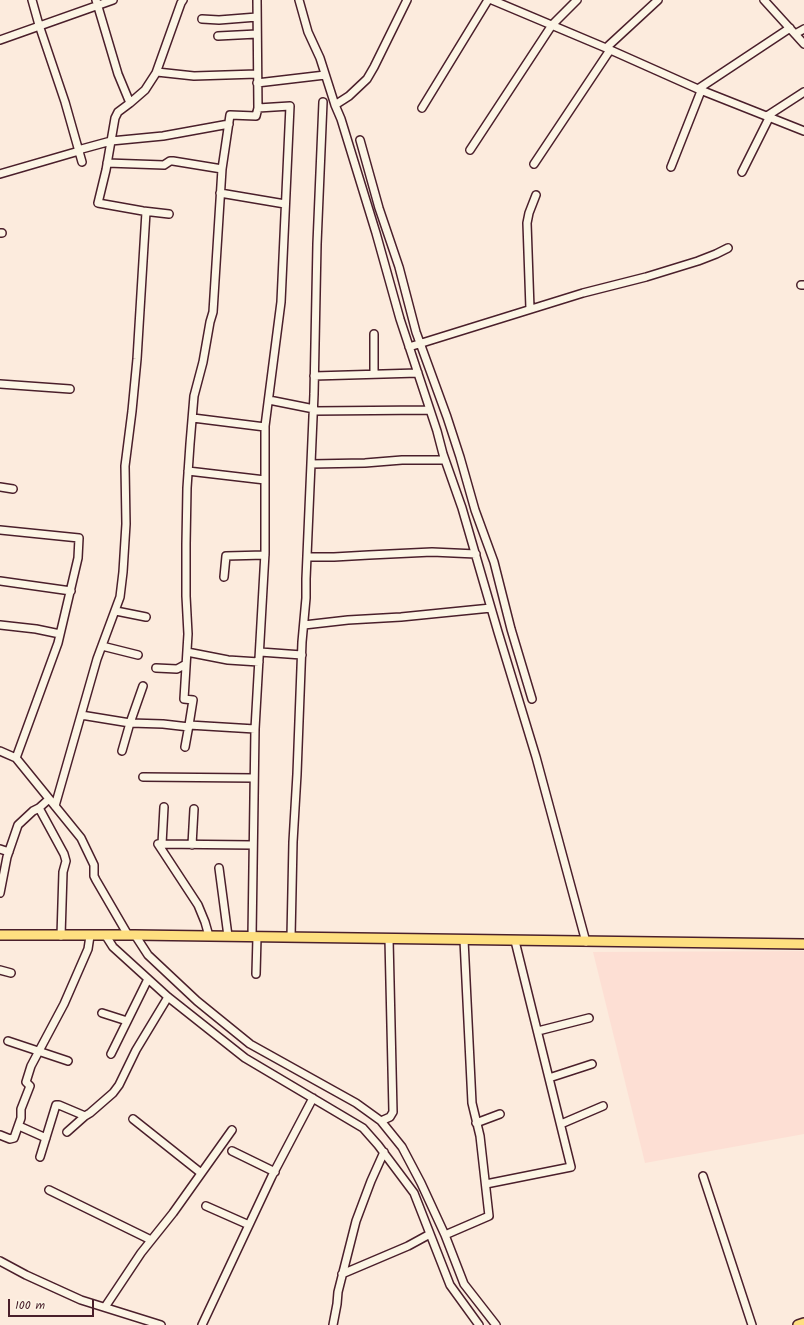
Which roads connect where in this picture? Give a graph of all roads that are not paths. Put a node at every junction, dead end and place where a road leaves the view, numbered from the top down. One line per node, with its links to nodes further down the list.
1 (32, 0): 16 (street)
2 (114, 0): 12 (street)
3 (183, 0): 25 (street)
4 (256, 0): 13 (street)
5 (299, 0): 27 (street)
6 (407, 0): 33 (street)
7 (488, 0): 35 (street)
8 (492, 0): 15 (street)
9 (578, 0): 15 (street)
10 (658, 0): 24 (street)
11 (764, 0): 17 (street)
12 (97, 2): 16 (street); 32 (street)
13 (257, 16): 14 (street); 19 (street)
14 (202, 19)
15 (552, 25): 24 (street); 42 (street)
16 (39, 26): 22 (street); 41 (street)
17 (790, 28): 20 (street); 29 (street)
18 (804, 29): 20 (street)
19 (257, 34): 21 (street); 26 (street)
20 (795, 34): 23 (street)
21 (218, 36)
22 (0, 40)
23 (804, 44)
24 (608, 49): 29 (street); 45 (street)
25 (157, 72): 26 (street); 32 (street)
26 (257, 74): 28 (street)
27 (325, 74): 28 (street); 33 (street)
28 (257, 83): 34 (street)
29 (700, 90): 36 (street); 46 (street)
30 (804, 92): 36 (street)
31 (323, 102): 62 (street)
32 (130, 103): 40 (street)
33 (335, 105): 59 (street)
34 (258, 108): 37 (street); 52 (street)
35 (422, 108)
36 (769, 116): 38 (street); 48 (street)
37 (229, 124): 40 (street); 47 (street)
38 (804, 131)
39 (360, 140): 58 (street)
40 (112, 141): 41 (street); 44 (street)
41 (79, 150): 43 (street); 49 (street)
42 (470, 150)
43 (82, 162)
44 (107, 163): 47 (street); 53 (street)
45 (534, 164)
46 (671, 167)
47 (222, 169): 50 (street)
48 (742, 172)
49 (0, 174)
50 (220, 193): 52 (street); 68 (street)
51 (536, 194): 56 (street)
52 (285, 204): 65 (street)
53 (146, 212): 54 (street); 84 (street)
54 (168, 214)
55 (728, 248): 56 (street)
56 (530, 309): 58 (street)
57 (374, 334): 61 (street)
58 (420, 343): 59 (street); 98 (street)
59 (409, 347): 60 (street)
60 (418, 373): 61 (street); 67 (street)
61 (374, 374): 62 (street)
62 (314, 376): 66 (street)
63 (0, 384): 64 (street)
64 (70, 389)
65 (269, 400): 66 (street); 69 (street)
66 (314, 410): 67 (street); 71 (street)
67 (430, 410): 70 (street)
68 (192, 418): 69 (street); 72 (street)
69 (265, 427): 73 (street)
70 (446, 460): 71 (street); 77 (street)
71 (311, 464): 79 (street)
72 (188, 471): 73 (street); 90 (street)
73 (265, 480): 78 (street)
74 (0, 488): 75 (street)
75 (13, 489)
76 (0, 530): 82 (street)
77 (476, 554): 79 (street); 83 (street)
78 (265, 555): 80 (street); 91 (street)
79 (307, 557): 87 (street)
80 (224, 577)
81 (0, 582): 82 (street)
82 (71, 591): 88 (street)
83 (491, 608): 87 (street); 133 (street)
84 (116, 611): 85 (street); 89 (street)
85 (146, 617)
86 (0, 624): 88 (street)
87 (304, 624): 93 (street)
88 (60, 634): 106 (street)
89 (102, 646): 92 (street); 99 (street)
90 (187, 652): 94 (street); 95 (street)
91 (260, 652): 93 (street); 94 (street)
92 (138, 655)
93 (302, 655): 129 (street)
94 (259, 662): 102 (street)
95 (186, 664): 96 (street); 101 (street)
96 (156, 668)
97 (143, 686): 100 (street)
98 (532, 699)
99 (80, 715): 100 (street); 111 (street)
100 (130, 723): 101 (street); 105 (street)
101 (189, 726): 102 (street); 103 (street)
102 (255, 729): 108 (street)
103 (185, 747)
104 (0, 751): 106 (street)
105 (122, 751)
106 (16, 758): 109 (street)
107 (143, 777): 108 (street)
108 (254, 778): 116 (street)
109 (48, 799): 110 (street); 111 (street)
110 (40, 806): 118 (street); 123 (street)
111 (55, 806): 122 (street)
112 (164, 807): 114 (street)
113 (194, 809): 115 (street)
114 (162, 844): 115 (street); 126 (street)
115 (192, 845): 116 (street)
116 (253, 845): 128 (street)
117 (0, 849): 118 (street)
118 (9, 852): 120 (street)
119 (219, 868): 127 (street)
120 (0, 893)
121 (0, 935): 123 (main road)
122 (131, 935): 125 (main road); 126 (main road); 155 (street)
123 (61, 936): 124 (main road)
124 (90, 936): 125 (main road); 145 (street)
125 (106, 936): 138 (street)
126 (209, 936): 127 (main road)
127 (228, 936): 128 (main road)
128 (254, 937): 129 (main road); 137 (street)
129 (291, 937): 130 (main road)
130 (389, 939): 131 (main road); 155 (street)
131 (464, 940): 132 (main road); 156 (street)
132 (515, 941): 133 (main road); 143 (street)
133 (586, 942): 134 (main road)
134 (804, 944)
135 (0, 970): 136 (street)
136 (11, 973)
137 (256, 974)
138 (148, 979): 139 (street); 142 (street)
139 (168, 997): 150 (street); 153 (street)
140 (102, 1013): 142 (street)
141 (589, 1018): 143 (street)
142 (128, 1021): 146 (street)
143 (538, 1031): 149 (street)
144 (8, 1041): 145 (street)
145 (39, 1051): 147 (street); 158 (street)
146 (111, 1054)
147 (68, 1061)
148 (592, 1064): 149 (street)
149 (549, 1078): 157 (street)
150 (313, 1098): 164 (street); 166 (street)
151 (603, 1106): 157 (street)
152 (500, 1114): 156 (street)
153 (85, 1116): 160 (street); 162 (street)
154 (133, 1119): 167 (street)
155 (381, 1121): 174 (street)
156 (476, 1123): 169 (street)
157 (561, 1124): 169 (street)
158 (19, 1126): 161 (street); 162 (street)
159 (232, 1130): 167 (street)
160 (68, 1132)
161 (0, 1135)
162 (46, 1138): 165 (street)
163 (232, 1151): 166 (street)
164 (384, 1152): 173 (street); 177 (street)
165 (40, 1157)
166 (275, 1172): 172 (street)
167 (201, 1173): 175 (street)
168 (703, 1176): 185 (street)
169 (486, 1184): 174 (street)
170 (49, 1190): 175 (street)
171 (206, 1206): 172 (street)
172 (249, 1225): 181 (street)
173 (430, 1234): 177 (street); 183 (street)
174 (445, 1235): 184 (street)
175 (151, 1240): 178 (street)
176 (0, 1261): 178 (street)
177 (342, 1274): 182 (street)
178 (104, 1307): 180 (street)
179 (804, 1323): 186 (main road)
180 (161, 1325)
181 (202, 1325)
182 (333, 1325)
183 (479, 1325)
184 (496, 1325)
185 (752, 1325)
186 (798, 1325)

